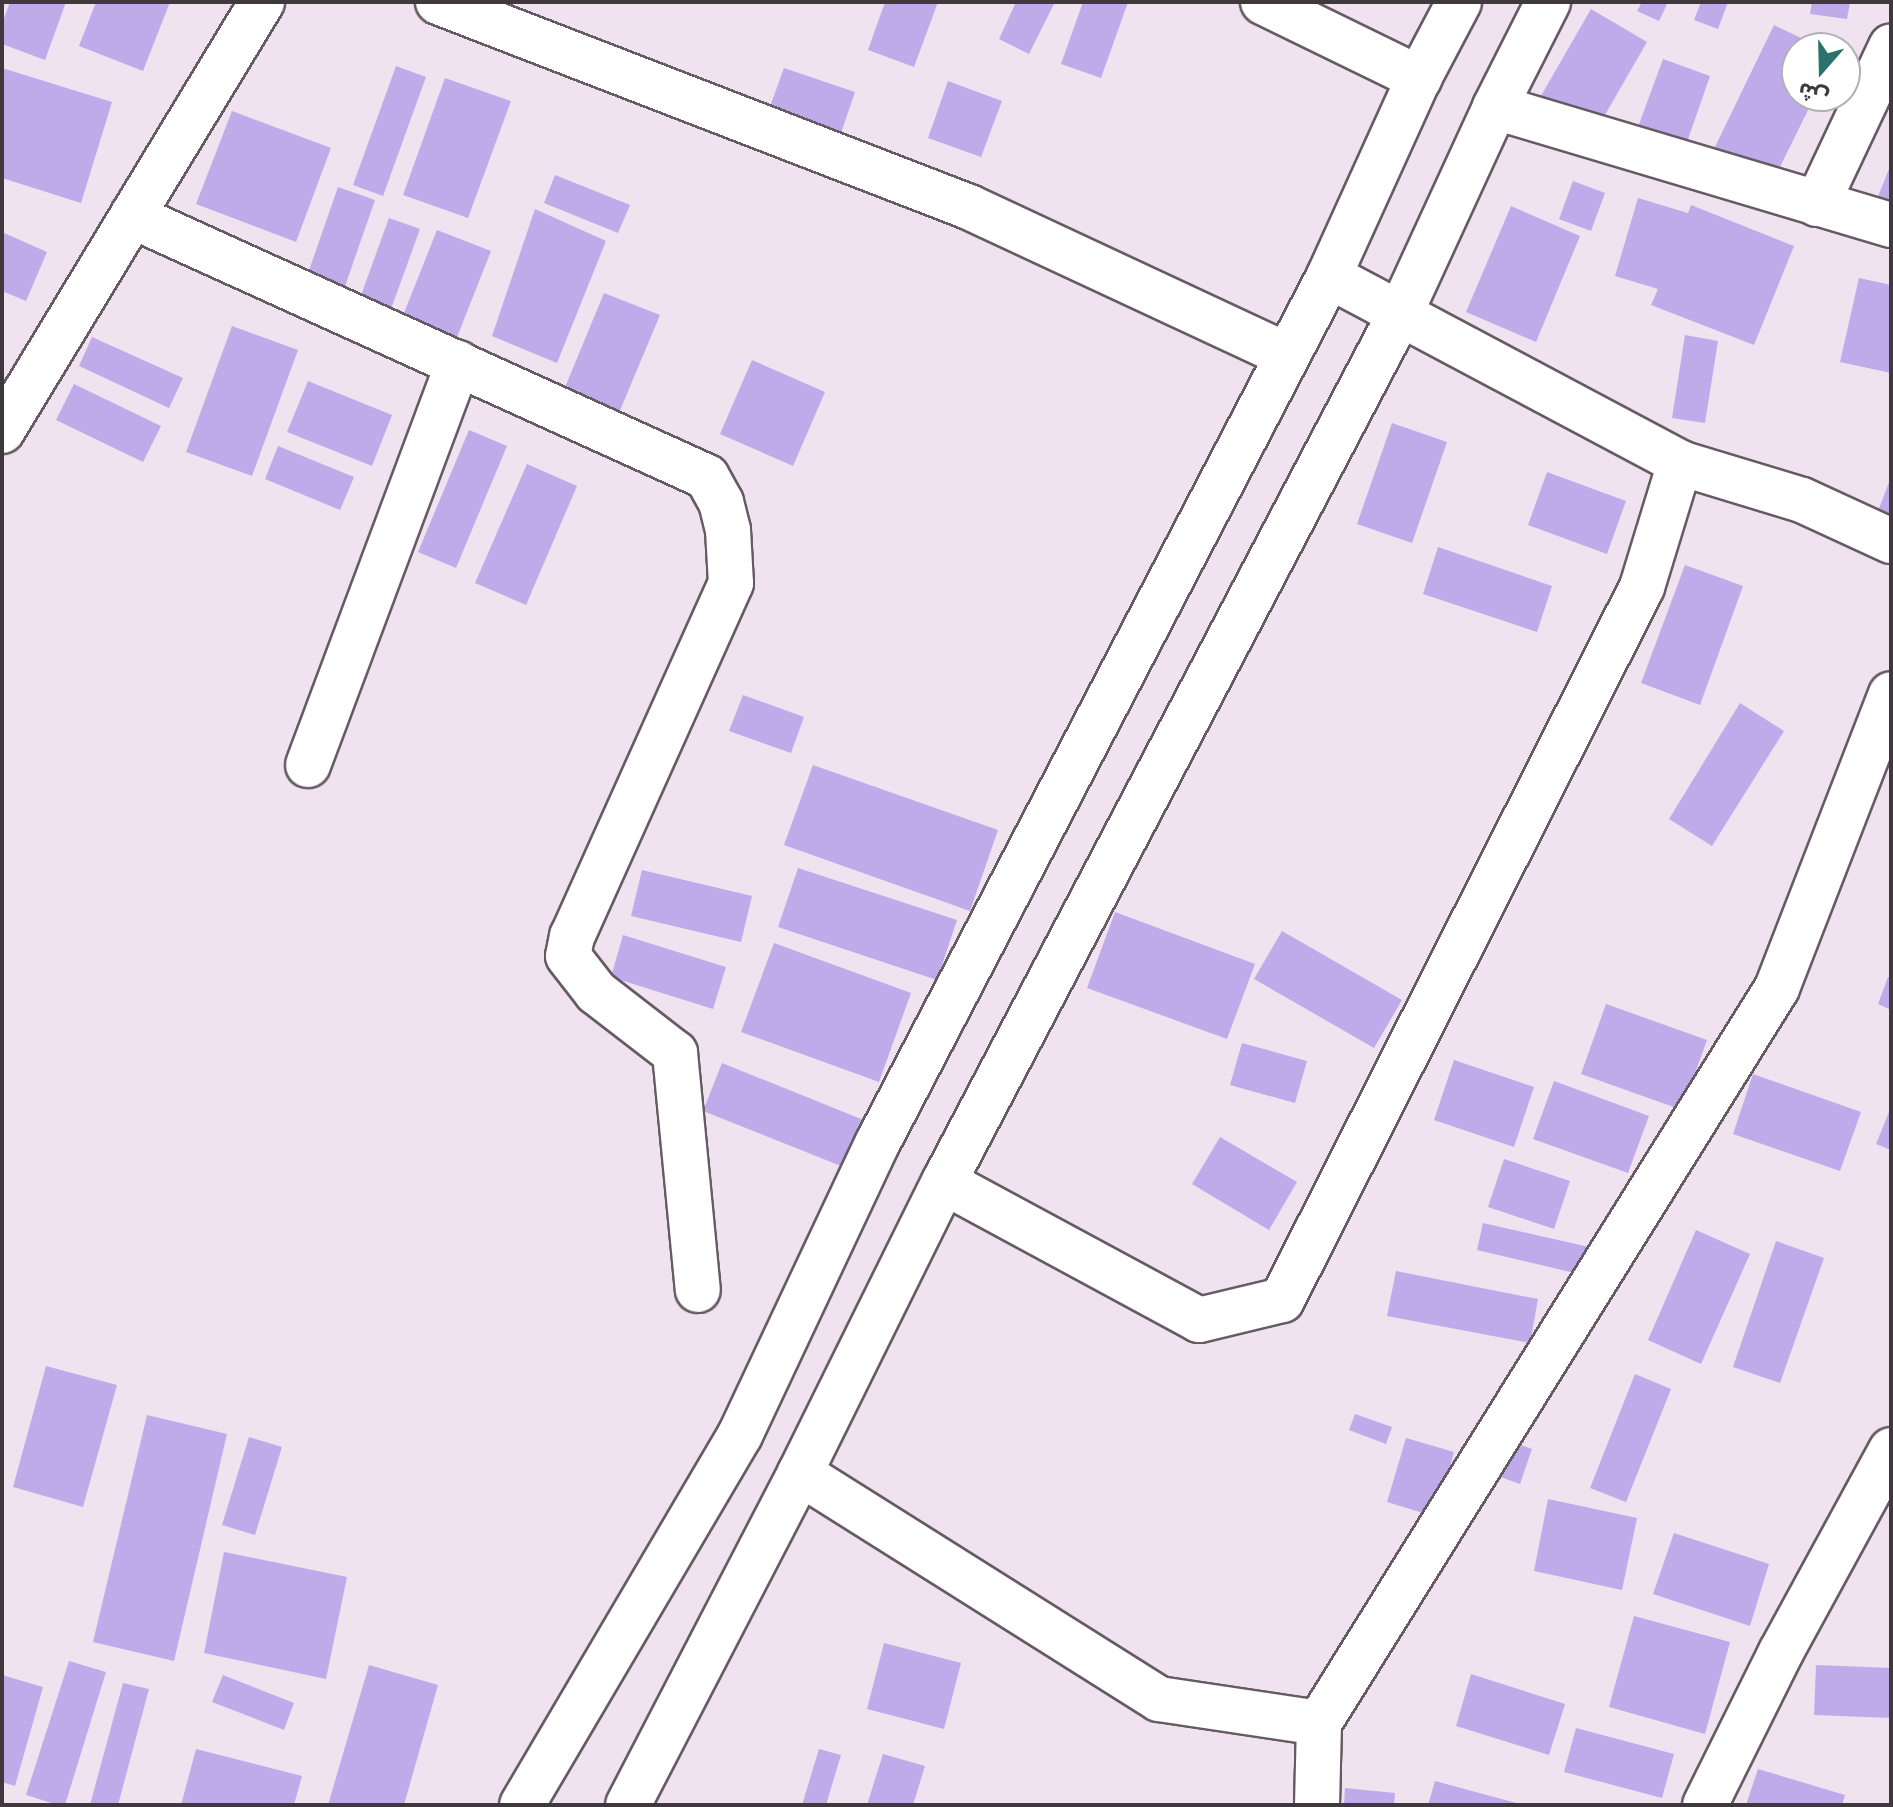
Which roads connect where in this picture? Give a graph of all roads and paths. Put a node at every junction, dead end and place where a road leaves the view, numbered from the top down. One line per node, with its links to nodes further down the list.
1 (262, 2): 10 (street)
2 (438, 2): 14 (street)
3 (1263, 2): 7 (street)
4 (1459, 2): 7 (street)
5 (1548, 2): 8 (street)
6 (1891, 47): 9 (street)
7 (1419, 78): 12 (street)
8 (1495, 107): 9 (street); 13 (street)
9 (1817, 204): 11 (street)
10 (132, 216): 15 (street); 16 (street)
11 (1891, 225)
12 (1329, 276): 13 (street); 14 (street)
13 (1400, 314): 17 (street); 21 (street)
14 (1287, 355): 26 (street)
15 (458, 363): 20 (street); 22 (street)
16 (2, 431)
17 (1680, 463): 18 (street); 21 (street)
18 (1891, 541)
19 (1891, 694): 25 (street)
20 (308, 765)
21 (944, 1182): 24 (street)
22 (698, 1290)
23 (1891, 1450): 29 (street)
24 (800, 1473): 25 (street); 27 (street)
25 (1319, 1723): 28 (street)
26 (522, 1805)
27 (628, 1805)
28 (1317, 1805)
29 (1705, 1805)

